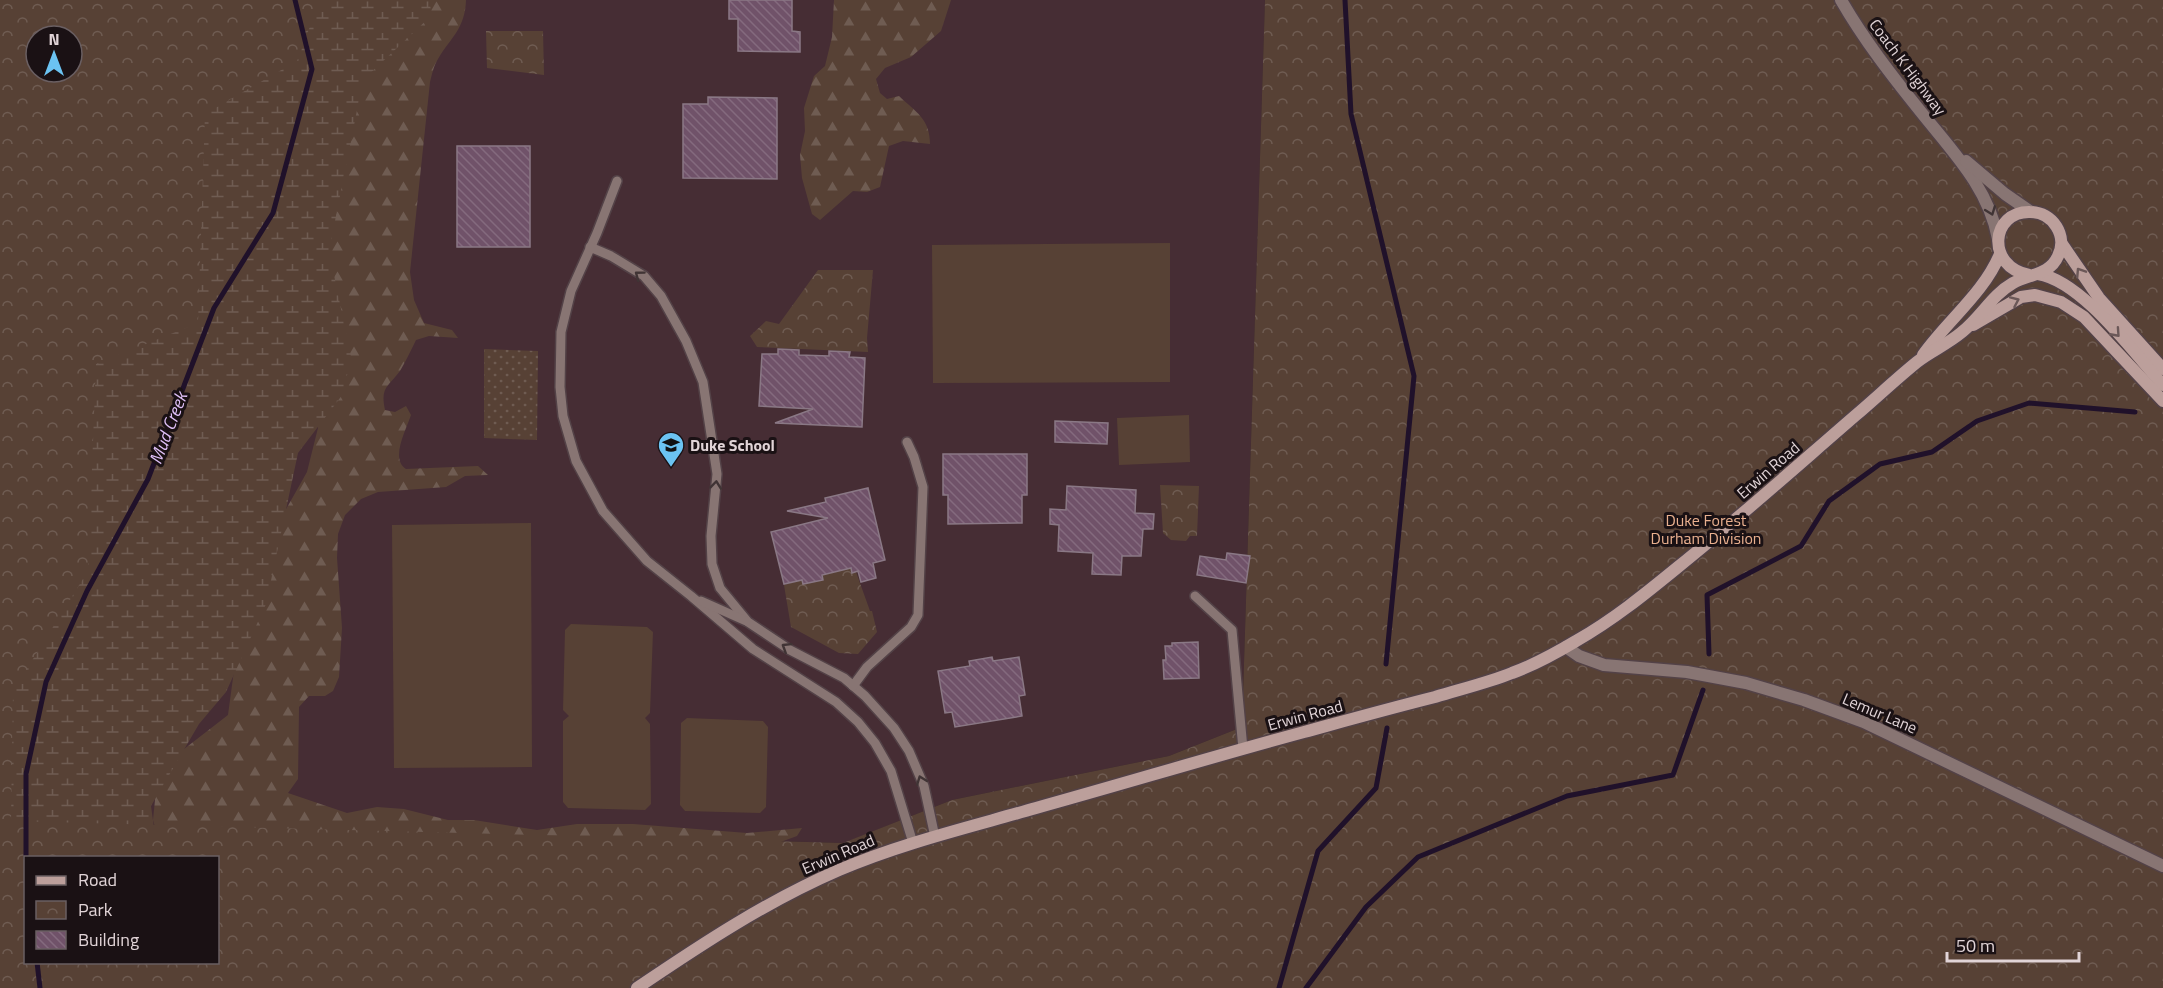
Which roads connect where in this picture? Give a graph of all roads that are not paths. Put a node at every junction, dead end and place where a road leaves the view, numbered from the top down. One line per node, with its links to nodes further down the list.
1 (1841, 0): 2 (street, Coach K Highway)
2 (1953, 150): 4 (street, Coach K Highway); 5 (street, Coach K Highway, one-way to 5)
3 (616, 181): 7 (lane)
4 (2031, 212): 5 (main road); 6 (main road, Coach K Highway)
5 (1998, 239): 8 (main road, Coach K Highway)
6 (2061, 244): 9 (main road); 12 (main road, Coach K Highway, one-way to 6)
7 (590, 247): 16 (lane); 18 (lane, one-way to 7)
8 (2000, 254): 9 (main road); 11 (main road, Erwin Road)
9 (2034, 274): 10 (main road, Erwin Road); 13 (main road, one-way to 13)
10 (1965, 330): 11 (main road, Erwin Road); 14 (main road, one-way to 14)
11 (1918, 361): 19 (main road, Erwin Road)
12 (2163, 369)
13 (2163, 385)
14 (2163, 401)
15 (907, 442): 20 (lane)
16 (691, 596): 18 (lane); 23 (lane)
17 (1195, 596): 21 (lane)
18 (748, 622): 20 (lane, one-way to 18)
19 (1566, 647): 21 (main road, Erwin Road); 24 (street, Lemur Lane)
20 (853, 686): 22 (lane, one-way to 20)
21 (1243, 749): 22 (main road, Erwin Road)
22 (935, 837): 23 (main road, Erwin Road)
23 (913, 843): 25 (main road, Erwin Road)
24 (2163, 866)
25 (638, 988)

